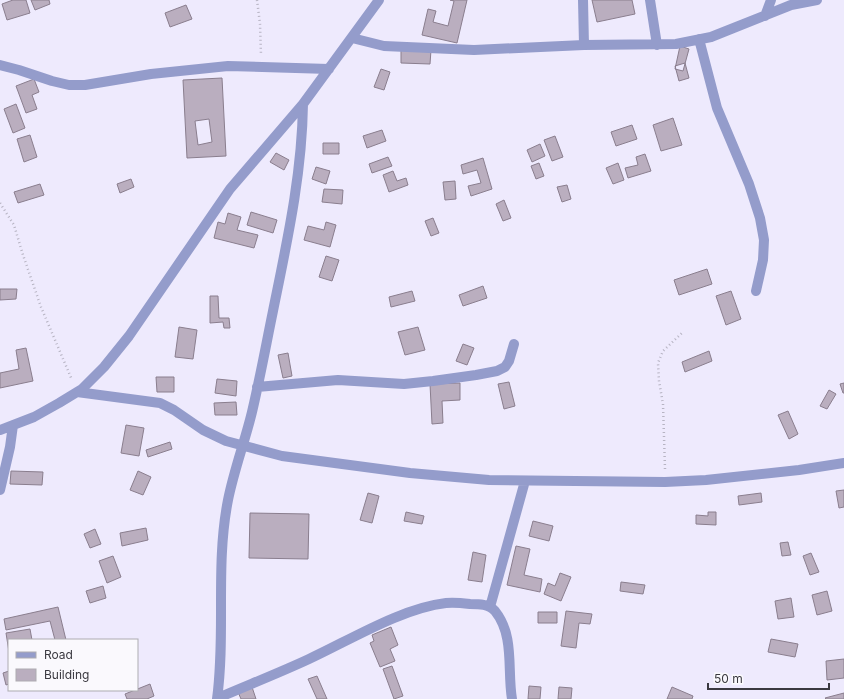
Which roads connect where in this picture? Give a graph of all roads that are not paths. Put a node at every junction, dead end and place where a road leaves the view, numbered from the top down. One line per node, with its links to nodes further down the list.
1 (379, 0): 7 (street)
2 (583, 0): 9 (street)
3 (650, 0): 10 (street)
4 (771, 0): 6 (street)
5 (817, 0): 6 (street)
6 (765, 16): 8 (street)
7 (352, 38): 9 (street); 12 (street)
8 (699, 39): 10 (street); 14 (street)
9 (584, 45): 10 (street)
10 (657, 45)
11 (0, 65): 12 (street)
12 (329, 69): 13 (street)
13 (303, 104): 16 (street); 17 (street)
14 (756, 291)
15 (514, 344): 16 (street)
16 (257, 388): 20 (street)
17 (77, 392): 18 (street); 20 (street)
18 (13, 425): 19 (street); 23 (street)
19 (0, 430)
20 (244, 446): 22 (street); 25 (street)
21 (844, 463): 22 (street)
22 (525, 481): 24 (street)
23 (0, 490)
24 (490, 607): 25 (street); 26 (street)
25 (217, 698)
26 (512, 699)

